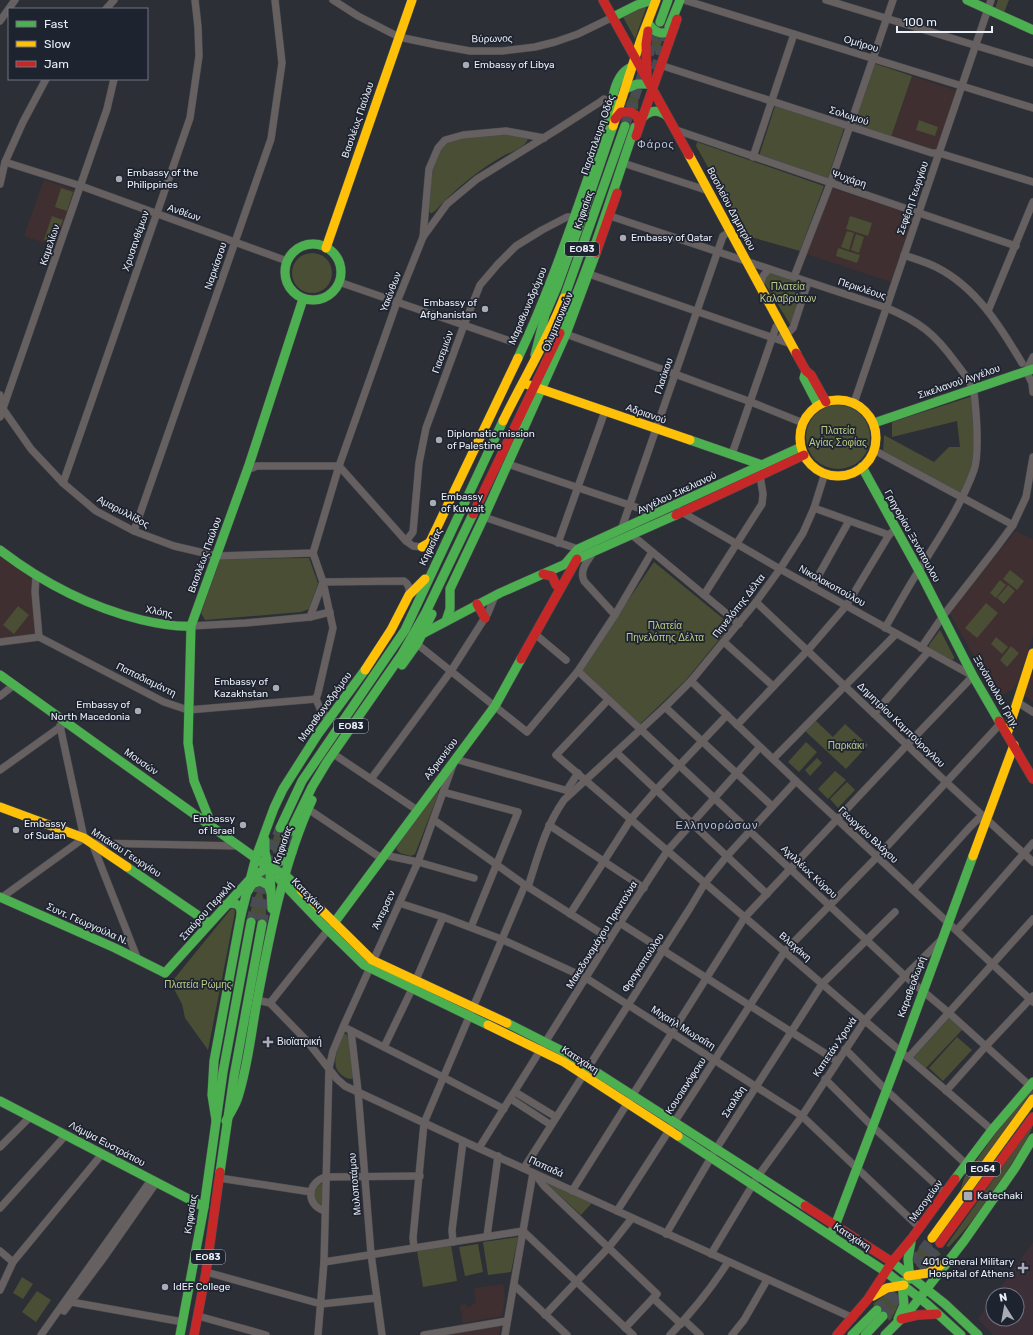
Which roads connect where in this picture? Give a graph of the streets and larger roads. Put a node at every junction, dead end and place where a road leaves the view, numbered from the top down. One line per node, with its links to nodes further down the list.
1 (195, 0): 59 (street, Χρυσανθέμων)
2 (275, 0): 64 (street, Ναρκίσσου)
3 (333, 0): 25 (street, Βύρωνος)
4 (412, 0): 25 (street, Βασιλέως Παύλου)
5 (603, 0): 17 (street, Βασιλείου Δημητρίου)
6 (652, 0): 14 (street, Βύρωνος)
7 (656, 0): 20 (street, Παράπλευρη Οδός)
8 (668, 0): 21 (street)
9 (680, 0): 22 (street)
10 (684, 0): 22 (street, Ολυμπιονικών); 24 (street, Ομήρου)
11 (826, 0): 18 (street)
12 (893, 0): 18 (street)
13 (967, 0): 15 (street)
14 (641, 2): 17 (street, Βύρωνος)
15 (990, 4): 23 (street); 26 (street, Σεφέρη Γεωργίου)
16 (8, 9): 19 (street)
17 (613, 18): 25 (street, Βύρωνος); 29 (street, Βασιλείου Δημητρίου)
18 (887, 19): 26 (street); 28 (street)
19 (0, 20)
20 (649, 20): 22 (street); 29 (street, Παράπλευρη Οδός); 30 (street)
21 (660, 22)
22 (672, 27): 27 (street, Ολυμπιονικών)
23 (1033, 30)
24 (794, 34): 28 (street, Ομήρου); 38 (street)
25 (399, 37): 66 (street, Βασιλέως Παύλου)
26 (976, 46): 31 (street); 36 (street, Σεφέρη Γεωργίου)
27 (664, 52): 30 (street); 32 (street, Ολυμπιονικών)
28 (873, 58): 36 (street, Ομήρου); 45 (street)
29 (635, 61): 30 (street); 35 (street, Βασιλείου Δημητρίου); 37 (street, Παράπλευρη Οδός); 39 (street, Μαραθωνοδρόμου)
30 (647, 62): 35 (street)
31 (1033, 63)
32 (660, 65): 35 (street, Ολυμπιονικών); 38 (street, Σολωμού)
33 (45, 80): 50 (street)
34 (114, 80): 55 (street, Καμελίων)
35 (650, 84): 37 (street); 41 (street, Βασιλείου Δημητρίου); 43 (street, Ολυμπιονικών)
36 (963, 86): 40 (street, Ομήρου); 48 (street, Σεφέρη Γεωργίου)
37 (625, 89): 42 (street, Παράπλευρη Οδός)
38 (772, 101): 45 (street, Σολωμού); 49 (street)
39 (611, 104): 47 (street, Υακίνθων); 61 (street, Μαραθωνοδρόμου)
40 (1033, 108)
41 (668, 117): 43 (street); 46 (street, Βασιλείου Δημητρίου)
42 (615, 119): 43 (street); 90 (street, Παράπλευρη Οδός)
43 (638, 124): 51 (street, Ολυμπιονικών); 95 (street, Κηφισίας / ΕΟ83)
44 (625, 126): 90 (street, Κηφισίας / ΕΟ83)
45 (850, 126): 48 (street, Σολωμού); 54 (street)
46 (676, 130): 49 (street, Ψυχάρη); 56 (street, Βασιλείου Δημητρίου)
47 (544, 138): 63 (street, Υακίνθων); 63 (street)
48 (940, 153): 52 (street, Σολωμού); 58 (street, Σεφέρη Γεωργίου)
49 (753, 157): 54 (street, Ψυχάρη)
50 (5, 162): 53 (street); 55 (street, Ανθέων)
51 (626, 164): 56 (street); 60 (street, Ολυμπιονικών)
52 (1033, 182)
53 (0, 184)
54 (830, 184): 58 (street, Ψυχάρη); 73 (street)
55 (81, 186): 59 (street, Ανθέων); 102 (street, Καμελίων)
56 (709, 191): 62 (street, Βασιλείου Δημητρίου)
57 (1033, 202): 65 (street)
58 (918, 213): 65 (street, Ψυχάρη); 68 (street, Σεφέρη Γεωργίου)
59 (156, 214): 64 (street, Ανθέων); 124 (street, Χρυσανθέμων)
60 (610, 216): 67 (street, Περικλέους); 72 (street, Ολυμπιονικών)
61 (573, 217): 83 (street, Γιασεμιών); 142 (street, Μαραθωνοδρόμου)
62 (730, 231): 67 (street, Γλαύκου); 70 (street, Βασιλείου Δημητρίου)
63 (423, 237): 78 (street, Υακίνθων)
64 (236, 242): 69 (street, Ανθέων); 136 (street, Ναρκίσσου)
65 (1016, 246): 80 (street)
66 (326, 248): 69 (street); 74 (street)
67 (717, 253): 70 (street, Περικλέους); 81 (street, Γλαύκου)
68 (904, 255): 79 (street, Σεφέρη Γεωργίου); 80 (street)
69 (287, 261): 77 (street)
70 (746, 261): 71 (street, Περικλέους); 76 (street, Βασιλείου Δημητρίου)
71 (769, 268): 73 (street, Περικλέους); 76 (street)
72 (589, 274): 81 (street); 84 (street, Ολυμπιονικών)
73 (794, 277): 75 (street, Περικλέους)
74 (339, 282): 77 (street); 78 (street)
75 (808, 282): 79 (street, Περικλέους); 85 (street)
76 (760, 286): 82 (street, Βασιλείου Δημητρίου)
77 (303, 299): 115 (street, Βασιλέως Παύλου)
78 (397, 302): 83 (street); 118 (street, Υακίνθων)
79 (887, 308): 96 (street, Περικλέους); 100 (street, Σεφέρη Γεωργίου)
80 (988, 311): 91 (street)
81 (697, 312): 86 (street); 92 (street, Γλαύκου)
82 (779, 323): 85 (street, Βασιλείου Δημητρίου); 86 (street)
83 (464, 325): 87 (street); 139 (street, Γιασεμιών)
84 (566, 334): 92 (street); 95 (street, Ολυμπιονικών)
85 (786, 334): 86 (street); 88 (street, Βασιλείου Δημητρίου)
86 (772, 337): 88 (street); 99 (street)
87 (510, 341)
88 (791, 344): 101 (street, Βασιλείου Δημητρίου)
89 (1033, 357): 91 (street)
90 (531, 368): 93 (street, Κηφισίας / ΕΟ83)
91 (1027, 368): 94 (street); 96 (street, Σικελιανού Αγγέλου)
92 (676, 374): 99 (street); 108 (street, Γλαύκου)
93 (523, 383): 95 (street, Αδριανού); 152 (street, Κηφισίας / ΕΟ83)
94 (1032, 384): 97 (street)
95 (537, 388): 103 (street, Αδριανού); 116 (street, Ολυμπιονικών); 157 (street, Κηφισίας / ΕΟ83)
96 (973, 389): 105 (street, Σικελιανού Αγγέλου); 126 (street, Περικλέους)
97 (1033, 392)
98 (0, 395): 102 (street, Αμαρυλλίδος)
99 (751, 402): 106 (street); 112 (street)
100 (854, 403): 101 (street); 107 (street)
101 (822, 404): 106 (street)
102 (3, 409): 104 (street, Καμελίων); 124 (street, Αμαρυλλίδος)
103 (605, 411): 108 (street, Αδριανού); 125 (street)
104 (0, 417)
105 (892, 417): 107 (street, Σικελιανού Αγγέλου); 109 (street, Σικελιανού Αγγέλου)
106 (803, 423): 111 (street)
107 (874, 423): 109 (street)
108 (657, 429): 112 (street, Αδριανού); 127 (street, Γλαύκου)
109 (876, 437): 110 (street)
110 (874, 450): 119 (street); 126 (street)
111 (803, 451): 117 (street, Αγγέλου Σικελιανού); 121 (street); 122 (street, Αγγέλου Σικελιανού)
112 (732, 454): 114 (street, Αδριανού)
113 (1033, 457): 134 (street)
114 (745, 459): 117 (street, Αδριανού); 120 (street)
115 (254, 462): 118 (street); 148 (street, Βασιλέως Παύλου)
116 (508, 464): 125 (street); 132 (street, Ολυμπιονικών)
117 (762, 465): 120 (street, Αγγέλου Σικελιανού)
118 (339, 466): 139 (street); 147 (street, Υακίνθων)
119 (862, 467): 121 (street); 137 (street, Γρηγορίου Ξενόπουλου)
120 (752, 470): 123 (street); 128 (street, Αγγέλου Σικελιανού)
121 (825, 473): 129 (street, Πηνελόπης Δέλτα)
122 (760, 476): 123 (street, Αγγέλου Σικελιανού); 141 (street)
123 (746, 482): 130 (street, Αγγέλου Σικελιανού)
124 (63, 483): 136 (street, Αμαρυλλίδος)
125 (578, 488): 127 (street); 140 (street)
126 (962, 497): 134 (street); 154 (street, Περικλέους)
127 (630, 505): 131 (street); 135 (street, Γλαύκου)
128 (673, 506): 130 (street, Νικολακοπούλου); 131 (street, Αγγέλου Σικελιανού)
129 (814, 508): 133 (street); 151 (street, Πηνελόπης Δέλτα)
130 (682, 512): 138 (street, Αγγέλου Σικελιανού); 141 (street, Νικολακοπούλου)
131 (656, 514): 135 (street, Αγγέλου Σικελιανού)
132 (484, 517): 140 (street); 172 (street, Ολυμπιονικών)
133 (849, 521): 137 (street); 159 (street)
134 (1013, 525): 169 (street)
135 (621, 530): 143 (street, Αγγέλου Σικελιανού)
136 (134, 531): 148 (street, Αμαρυλλίδος)
137 (892, 532): 154 (street, Γρηγορίου Ξενόπουλου); 166 (street)
138 (632, 535): 145 (street, Αγγέλου Σικελιανού); 146 (street)
139 (406, 541): 142 (street)
140 (558, 544): 143 (street)
141 (737, 544): 151 (street, Νικολακοπούλου); 161 (street)
142 (422, 547)
143 (578, 549): 150 (street, Αγγέλου Σικελιανού)
144 (0, 550): 155 (street, Χλόης)
145 (594, 551): 149 (street, Αγγέλου Σικελιανού); 168 (street)
146 (652, 552): 161 (street); 168 (street)
147 (313, 553): 148 (street, Αμαρυλλίδος); 156 (street)
148 (217, 556): 174 (street, Βασιλέως Παύλου)
149 (577, 559): 150 (street, Αγγέλου Σικελιανού); 163 (street, Αδριανείου)
150 (566, 564): 153 (street, Αγγέλου Σικελιανού); 158 (street, Αδριανείου)
151 (780, 569): 159 (street, Νικολακοπούλου); 164 (street, Πηνελόπης Δέλτα)
152 (430, 573): 160 (street, ΕΟ83); 244 (street, Κηφισίας / ΕΟ83)
153 (543, 574): 158 (street); 162 (street, Αγγέλου Σικελιανού)
154 (921, 574): 169 (street, Γρηγορίου Ξενόπουλου); 175 (street, Περικλέους)
155 (36, 576): 174 (street, Χλόης); 179 (street)
156 (323, 582): 160 (street); 167 (street); 170 (street)
157 (439, 583): 176 (street, Κηφισίας / ΕΟ83); 246 (street, Κηφισίας / ΕΟ83)
158 (556, 584): 163 (street, Αδριανείου)
159 (812, 587): 166 (street, Νικολακοπούλου)
160 (409, 595): 206 (street, Μαραθωνοδρόμου / ΕΟ83)
161 (704, 595): 173 (street)
162 (495, 596): 165 (street, Αγγέλου Σικελιανού); 171 (street)
163 (553, 600): 177 (street, Αδριανείου)
164 (756, 602): 173 (street, Πηνελόπης Δέλτα); 183 (street, Δημητρίου Καμπούρογλου)
165 (477, 604): 171 (street); 172 (street, Αγγέλου Σικελιανού)
166 (846, 606): 175 (street, Νικολακοπούλου); 183 (street)
167 (330, 612): 170 (street, Χλόης); 196 (street)
168 (615, 615): 188 (street)
169 (943, 616): 184 (street); 190 (street, Ξενόπουλου Γρηγ.)
170 (310, 617): 174 (street, Χλόης)
171 (484, 618): 187 (street)
172 (446, 621): 176 (street)
173 (739, 624): 181 (street, Πηνελόπης Δέλτα)
174 (191, 626): 201 (street, Βασιλέως Παύλου)
175 (885, 628): 178 (street, Νικολακοπούλου)
176 (424, 633): 182 (street, Κηφισίας / ΕΟ83)
177 (535, 634): 186 (street); 199 (street, Αδριανείου)
178 (896, 634): 184 (street, Νικολακοπούλου); 194 (street)
179 (39, 637): 180 (street); 201 (street, Παπαδιαμάντη)
180 (0, 642)
181 (724, 642): 191 (street, Πηνελόπης Δέλτα); 193 (street)
182 (418, 644): 187 (street); 217 (street, Κηφισίας / ΕΟ83)
183 (808, 650): 193 (street); 194 (street, Δημητρίου Καμπούρογλου)
184 (925, 650): 190 (street, Νικολακοπούλου); 205 (street)
185 (1033, 653): 198 (street)
186 (566, 660)
187 (451, 671): 199 (street); 224 (street)
188 (578, 671): 197 (street, Αχιλλέως Κύρου); 199 (street)
189 (0, 675): 192 (street, Μουσών)
190 (973, 676): 203 (street, Ξενόπουλου Γρηγ.); 213 (street)
191 (691, 681): 200 (street, Πηνελόπης Δέλτα); 204 (street, Γεωργίου Βλάχου)
192 (14, 685): 195 (street); 208 (street, Μουσών)
193 (773, 686): 209 (street)
194 (844, 686): 205 (street, Δημητρίου Καμπούρογλου); 219 (street)
195 (0, 696)
196 (316, 699): 201 (street, Παπαδιαμάντη); 206 (street)
197 (608, 700): 210 (street, Αχιλλέως Κύρου); 223 (street, Βλαχάκη)
198 (1016, 704): 202 (street); 203 (street); 211 (street)
199 (495, 706): 218 (street, Αδριανείου)
200 (665, 707): 210 (street, Πηνελόπης Δέλτα); 212 (street)
201 (188, 710): 243 (street, Βασιλέως Παύλου)
202 (1033, 712)
203 (996, 713): 207 (street, Ξενόπουλου Γρηγ.)
204 (727, 714): 209 (street, Γεωργίου Βλάχου); 212 (street)
205 (874, 714): 213 (street, Δημητρίου Καμπούρογλου)
206 (329, 719): 247 (street, Μαραθωνοδρόμου / ΕΟ83)
207 (1001, 723): 211 (street, Ξενόπουλου Γρηγ.); 228 (street, Κουσιανόφσκυ)
208 (63, 724): 221 (street); 243 (street, Μουσών); 248 (street)
209 (737, 725): 215 (street, Γεωργίου Βλάχου)
210 (640, 730): 216 (street, Πηνελόπης Δέλτα); 220 (street, Αχιλλέως Κύρου)
211 (1007, 734): 214 (street, Ξενόπουλου Γρηγ.)
212 (702, 741): 220 (street); 222 (street)
213 (907, 744): 228 (street, Δημητρίου Καμπούρογλου); 238 (street)
214 (1014, 745): 225 (street, Ξενόπουλου Γρηγ.); 239 (street, Καραθεοδωρή)
215 (760, 747): 219 (street, Γεωργίου Βλάχου); 222 (street, Μακεδονομάχου Πραντούνα)
216 (616, 752): 226 (street, Πηνελόπης Δέλτα); 229 (street)
217 (338, 757): 224 (street); 235 (street, Κηφισίας / ΕΟ83)
218 (455, 759): 230 (street); 231 (street, Άντερσεν); 236 (street, Αδριανείου)
219 (773, 759): 227 (street, Γεωργίου Βλάχου)
220 (680, 765): 229 (street); 232 (street, Αχιλλέως Κύρου)
221 (0, 770)
222 (737, 772): 232 (street, Μακεδονομάχου Πραντούνα); 233 (street)
223 (578, 773): 226 (street, Βλαχάκη); 230 (street)
224 (371, 779): 236 (street)
225 (1033, 779)
226 (586, 780): 230 (street, Πηνελόπης Δέλτα); 237 (street, Βλαχάκη)
227 (796, 781): 233 (street, Φραγκοπούλου); 238 (street, Γεωργίου Βλάχου)
228 (946, 782): 239 (street, Δημητρίου Καμπούρογλου); 257 (street, Κουσιανόφσκυ)
229 (656, 790): 237 (street); 241 (street)
230 (569, 791): 242 (street)
231 (443, 792): 240 (street, Άντερσεν); 261 (street)
232 (715, 798): 241 (street, Μακεδονομάχου Πραντούνα); 245 (street, Αχιλλέως Κύρου)
233 (772, 806): 245 (street, Φραγκοπούλου)
234 (0, 807): 248 (street, Μπάκου Γεωργίου)
235 (308, 809): 252 (street, Κηφισίας / ΕΟ83); 256 (street)
236 (417, 810): 256 (street, Αδριανείου)
237 (631, 819): 251 (street, Βλαχάκη); 260 (street)
238 (837, 819): 257 (street, Γεωργίου Βλάχου); 263 (street)
239 (986, 819): 253 (street, Δημητρίου Καμπούρογλου); 270 (street); 285 (street, Καραθεοδωρή)
240 (434, 820): 258 (street, Άντερσεν); 261 (street)
241 (692, 823): 251 (street, Μακεδονομάχου Πραντούνα); 254 (street)
242 (549, 825): 260 (street); 268 (street)
243 (212, 826): 250 (street, Μουσών)
244 (280, 828)
245 (749, 830): 254 (street, Φραγκοπούλου); 263 (street, Αχιλλέως Κύρου)
246 (290, 832)
247 (265, 835): 255 (street, Κηφισίας / ΕΟ83); 262 (street)
248 (88, 840): 250 (street); 274 (street); 286 (street, Μπάκου Γεωργίου); 299 (street)
249 (1033, 844): 253 (street)
250 (240, 846): 255 (street, Μουσών)
251 (668, 850): 267 (street, Βλαχάκη); 269 (street, Μακεδονομάχου Πραντούνα)
252 (292, 852): 262 (street, Σταύρου Περικλή); 266 (street, Κηφισίας / ΕΟ83)
253 (1024, 854): 259 (street, Δημητρίου Καμπούρογλου); 292 (street)
254 (726, 856): 267 (street, Φραγκοπούλου); 273 (street)
255 (256, 857): 262 (street, Μουσών); 264 (street, Κηφισίας / ΕΟ83)
256 (383, 857): 258 (street); 290 (street, Αδριανείου)
257 (877, 857): 270 (street, Γεωργίου Βλάχου); 277 (street, Κουσιανόφσκυ)
258 (418, 862): 265 (street); 275 (street, Άντερσεν)
259 (1033, 862)
260 (604, 863): 269 (street); 279 (street)
261 (496, 864): 268 (street); 291 (street)
262 (268, 867): 264 (street, Σταύρου Περικλή); 266 (street, Κατεχάκη); 272 (street)
263 (790, 869): 273 (street); 277 (street, Αχιλλέως Κύρου)
264 (251, 878): 271 (street, Κηφισίας / ΕΟ83); 276 (street, Σταύρου Περικλή)
265 (474, 878)
266 (283, 879): 289 (street, Κηφισίας / ΕΟ83); 290 (street, Κατεχάκη)
267 (705, 883): 282 (street, Βλαχάκη); 297 (street, Φραγκοπούλου)
268 (526, 886): 279 (street); 294 (street)
269 (644, 888): 287 (street, Μακεδονομάχου Πραντούνα)
270 (913, 890): 285 (street, Γεωργίου Βλάχου)
271 (248, 891): 272 (street); 280 (street, Κηφισίας / ΕΟ83)
272 (272, 892): 289 (street)
273 (767, 894): 282 (street)
274 (0, 898): 299 (street, Συντ. Γεωργούλα Ν.)
275 (399, 903): 281 (street, Μιχαήλ Μωραΐτη); 300 (street, Άντερσεν)
276 (225, 905): 280 (street); 286 (street, Σταύρου Περικλή)
277 (829, 905): 296 (street, Αχιλλέως Κύρου); 298 (street, Κουσιανόφσκυ)
278 (895, 912): 296 (street, Σκαλίδη)
279 (570, 914): 295 (street)
280 (241, 915): 347 (street, Κηφισίας / ΕΟ83)
281 (443, 917): 291 (street, Μιχαήλ Μωραΐτη); 307 (street)
282 (745, 917): 298 (street, Βλαχάκη); 305 (street)
283 (1033, 920): 301 (street)
284 (251, 922): 347 (street, Κηφισίας / ΕΟ83)
285 (948, 922): 292 (street, Γεωργίου Βλάχου); 293 (street, Καραθεοδωρή)
286 (209, 923): 302 (street, Σταύρου Περικλή)
287 (620, 923): 295 (street, Μακεδονομάχου Πραντούνα); 297 (street)
288 (262, 924): 348 (street, Κηφισίας / ΕΟ83)
289 (273, 925): 310 (street, Κηφισίας / ΕΟ83)
290 (331, 926): 300 (street, Κατεχάκη); 311 (street, Αδριανείου)
291 (471, 927): 294 (street, Μιχαήλ Μωραΐτη)
292 (956, 930): 301 (street, Γεωργίου Βλάχου)
293 (942, 938): 303 (street, Καπετάν Χρονά); 308 (street, Καραθεοδωρή)
294 (501, 939): 304 (street, Μιχαήλ Μωραΐτη); 314 (street)
295 (610, 939): 304 (street, Μακεδονομάχου Πραντούνα)
296 (867, 940): 303 (street, Αχιλλέως Κύρου); 306 (street, Σκαλίδη)
297 (663, 951): 305 (street); 312 (street, Φραγκοπούλου)
298 (785, 951): 306 (street, Βλαχάκη); 313 (street, Κουσιανόφσκυ)
299 (138, 960): 302 (street, Συντ. Γεωργούλα Ν.)
300 (371, 964): 307 (street, Κατεχάκη); 317 (street, Άντερσεν)
301 (993, 964): 309 (street, Γεωργίου Βλάχου); 315 (street)
302 (165, 973)
303 (905, 976): 308 (street, Αχιλλέως Κύρου); 316 (street, Καπετάν Χρονά)
304 (586, 978): 312 (street, Μιχαήλ Μωραΐτη); 321 (street, Μακεδονομάχου Πραντούνα)
305 (706, 978): 313 (street); 319 (street)
306 (822, 984): 316 (street, Βλαχάκη); 320 (street, Σκαλίδη)
307 (414, 985): 314 (street, Κατεχάκη); 323 (street)
308 (922, 991): 315 (street, Αχιλλέως Κύρου); 325 (street, Καραθεοδωρή)
309 (1032, 999): 322 (street)
310 (257, 1000): 311 (street); 348 (street, Κηφισίας / ΕΟ83)
311 (270, 1003): 328 (street, Παπαδά)
312 (628, 1005): 319 (street, Μιχαήλ Μωραΐτη); 329 (street, Φραγκοπούλου)
313 (749, 1006): 320 (street); 326 (street, Κουσιανόφσκυ)
314 (471, 1011): 321 (street, Κατεχάκη); 330 (street)
315 (949, 1013): 322 (street, Αχιλλέως Κύρου); 325 (street)
316 (865, 1020): 324 (street, Καπετάν Χρονά); 325 (street, Βλαχάκη)
317 (343, 1027): 318 (street); 328 (street, Άντερσεν)
318 (351, 1031): 323 (street); 335 (street, Μυλοποτάμου)
319 (672, 1032): 326 (street, Μιχαήλ Μωραΐτη); 339 (street)
320 (791, 1032): 327 (street); 333 (street, Σκαλίδη)
321 (544, 1046): 329 (street, Κατεχάκη); 337 (street, Μακεδονομάχου Πραντούνα)
322 (986, 1046): 332 (street, Αχιλλέως Κύρου); 336 (street)
323 (384, 1047): 330 (street)
324 (845, 1049): 327 (street, Καπετάν Χρονά); 334 (street)
325 (905, 1055): 334 (street, Καραθεοδωρή); 336 (street, Βλαχάκη)
326 (715, 1060): 333 (street, Μιχαήλ Μωραΐτη); 352 (street, Κουσιανόφσκυ)
327 (837, 1062): 331 (street, Καπετάν Χρονά)
328 (328, 1068): 335 (street, Παπαδά); 369 (street, Άντερσεν)
329 (586, 1072): 339 (street, Κατεχάκη); 346 (street, Φραγκοπούλου)
330 (443, 1077): 342 (street); 349 (street)
331 (825, 1079): 343 (street, Καπετάν Χρονά); 351 (street)
332 (1031, 1083): 353 (street, Μεσογείων / ΕΟ54)
333 (756, 1086): 343 (street, Μιχαήλ Μωραΐτη); 359 (street, Σκαλίδη)
334 (886, 1090): 351 (street, Καραθεοδωρή); 363 (street)
335 (358, 1091): 349 (street, Παπαδά); 371 (street, Μυλοποτάμου)
336 (946, 1091): 353 (street, Βλαχάκη)
337 (515, 1092): 338 (street, Μακεδονομάχου Πραντούνα); 346 (street)
338 (511, 1099): 342 (street, Μακεδονομάχου Πραντούνα); 350 (street)
339 (629, 1099): 352 (street, Κατεχάκη); 374 (street)
340 (1033, 1099): 344 (street, ΕΟ54)
341 (0, 1101): 345 (street, Λάμψα Ευστράτιου)
342 (504, 1109): 358 (street, Μακεδονομάχου Πραντούνα)
343 (802, 1116): 364 (street, Μιχαήλ Μωραΐτη); 368 (street, Καπετάν Χρονά)
344 (1033, 1116)
345 (30, 1117): 354 (street, Λάμψα Ευστράτιου); 357 (street)
346 (556, 1117): 350 (street, Φραγκοπούλου)
347 (216, 1120): 377 (street, Κηφισίας / ΕΟ83)
348 (226, 1121): 370 (street, Κηφισίας / ΕΟ83)
349 (424, 1123): 356 (street, Παπαδά); 367 (street)
350 (551, 1125): 365 (street, Φραγκοπούλου)
351 (872, 1126): 364 (street, Καραθεοδωρή); 376 (street)
352 (671, 1127): 359 (street, Κατεχάκη); 362 (street, Κατεχάκη); 380 (street, Κουσιανόφσκυ)
353 (992, 1130): 363 (street, Μεσογείων / ΕΟ54)
354 (66, 1135): 360 (street, Λάμψα Ευστράτιου); 378 (street)
355 (1033, 1138): 395 (street, Μεσογείων / ΕΟ54)
356 (463, 1141): 358 (street, Παπαδά); 389 (street)
357 (0, 1147)
358 (479, 1148): 361 (street, Παπαδά)
359 (716, 1149): 362 (street, Σκαλίδη); 368 (street, Κατεχάκη)
360 (102, 1154): 372 (street, Λάμψα Ευστράτιου); 396 (street)
361 (498, 1156): 365 (street, Παπαδά); 387 (street)
362 (710, 1158): 373 (street, Κατεχάκη); 385 (street, Σκαλίδη)
363 (966, 1164): 376 (street, Μεσογείων / ΕΟ54)
364 (857, 1167): 382 (street, Καραθεοδωρή); 383 (street, Μιχαήλ Μωραΐτη)
365 (524, 1168): 366 (street, Παπαδά)
366 (533, 1173): 374 (street, Παπαδά); 384 (street); 390 (street)
367 (420, 1176): 371 (street); 391 (street)
368 (758, 1176): 373 (street, Καπετάν Χρονά); 382 (street, Κατεχάκη)
369 (326, 1177): 371 (street); 375 (street); 379 (street, Άντερσεν)
370 (219, 1178): 375 (street); 399 (street, Κηφισίας / ΕΟ83)
371 (364, 1178): 393 (street, Μυλοποτάμου)
372 (153, 1181): 377 (street, Λάμψα Ευστράτιου); 410 (street); 421 (street)
373 (752, 1185): 386 (street, Κατεχάκη); 394 (street)
374 (572, 1191): 380 (street, Παπαδά)
375 (311, 1192): 379 (street)
376 (945, 1193): 383 (street, Μεσογείων / ΕΟ54)
377 (204, 1207): 418 (street, Κηφισίας / ΕΟ83)
378 (0, 1208)
379 (325, 1211): 397 (street, Άντερσεν)
380 (617, 1211): 381 (street, Παπαδά)
381 (632, 1218): 385 (street, Παπαδά); 390 (street)
382 (835, 1226): 386 (street, Καραθεοδωρή); 402 (street, Κατεχάκη)
383 (920, 1228): 388 (street, Μεσογείων / ΕΟ54)
384 (523, 1231): 387 (street); 403 (street); 404 (street)
385 (666, 1234): 394 (street, Παπαδά)
386 (829, 1235): 400 (street, Κατεχάκη)
387 (487, 1236): 389 (street)
388 (912, 1238): 402 (street, Μεσογείων / ΕΟ54); 402 (street)
389 (453, 1242): 391 (street)
390 (609, 1247): 403 (street); 407 (street)
391 (414, 1248): 393 (street)
392 (0, 1251): 396 (street)
393 (371, 1254): 397 (street); 408 (street, Μυλοποτάμου)
394 (711, 1254): 398 (street, Παπαδά)
395 (951, 1258): 402 (street); 405 (street, Μεσογείων / ΕΟ54)
396 (13, 1262): 406 (street)
397 (324, 1262): 411 (street, Άντερσεν)
398 (728, 1262): 401 (street, Παπαδά); 419 (street)
399 (206, 1272): 411 (street); 414 (street, Κηφισίας / ΕΟ83)
400 (887, 1274): 402 (street, Μεσογείων / ΕΟ54); 402 (street, Κατεχάκη); 409 (street, Μεσογείων / ΕΟ54)
401 (767, 1280): 415 (street, Παπαδά); 434 (street)
402 (906, 1280): 405 (street, Μεσογείων / ΕΟ54); 405 (street); 409 (street); 412 (street); 417 (street); 417 (street, Μεσογείων / ΕΟ54)
403 (577, 1282): 413 (street); 420 (street)
404 (514, 1285): 413 (street); 416 (street)
405 (924, 1287): 440 (street)
406 (0, 1290)
407 (655, 1296): 419 (street); 420 (street)
408 (377, 1298): 411 (street); 427 (street, Μυλοποτάμου)
409 (868, 1299): 415 (street, Μεσογείων / ΕΟ54)
410 (70, 1302): 418 (street); 422 (street)
411 (321, 1304): 426 (street, Άντερσεν)
412 (937, 1314): 417 (street); 439 (street)
413 (546, 1315): 430 (street)
414 (198, 1316): 424 (street, Κηφισίας / ΕΟ83); 425 (street)
415 (852, 1318): 435 (street, Μεσογείων / ΕΟ54)
416 (507, 1321): 428 (street); 429 (street)
417 (898, 1321): 438 (street, Μεσογείων / ΕΟ54)
418 (183, 1322): 423 (street, Κηφισίας / ΕΟ83)
419 (682, 1322): 432 (street); 433 (street)
420 (625, 1328): 431 (street)
421 (41, 1335)
422 (46, 1335)
423 (180, 1335)
424 (194, 1335)
425 (266, 1335)
426 (318, 1335)
427 (382, 1335)
428 (424, 1335)
429 (505, 1335)
430 (567, 1335)
431 (633, 1335)
432 (670, 1335)
433 (700, 1335)
434 (732, 1335)
435 (837, 1335)
436 (852, 1335): 437 (street)
437 (865, 1335)
438 (885, 1335)
439 (961, 1335)
440 (978, 1335)

